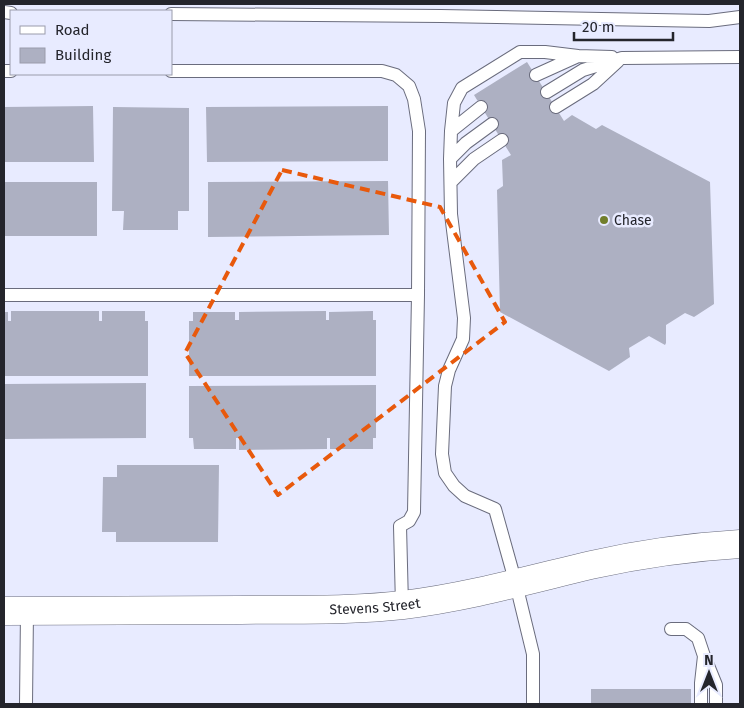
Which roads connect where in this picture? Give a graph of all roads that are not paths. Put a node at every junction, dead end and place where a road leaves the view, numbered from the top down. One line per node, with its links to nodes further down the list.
1 (172, 14): 2 (lane)
2 (740, 17)
3 (578, 56): 5 (lane); 7 (lane); 12 (lane)
4 (740, 57): 5 (lane)
5 (622, 58): 8 (lane); 9 (lane)
6 (172, 71): 17 (lane)
7 (536, 74)
8 (546, 92)
9 (556, 107)
10 (481, 108): 12 (lane)
11 (492, 124): 14 (lane)
12 (451, 130): 14 (lane)
13 (502, 140): 15 (lane)
14 (450, 158): 15 (lane)
15 (451, 182): 19 (lane)
16 (4, 295): 17 (lane)
17 (418, 295): 20 (lane)
18 (740, 544): 19 (street, Stevens Street)
19 (516, 584): 20 (street, Stevens Street); 27 (lane)
20 (402, 605): 21 (street, Stevens Street)
21 (15, 611): 26 (lane)
22 (671, 629): 23 (lane)
23 (704, 656): 24 (lane); 25 (lane)
24 (701, 703)
25 (716, 703)
26 (26, 704)
27 (533, 704)

